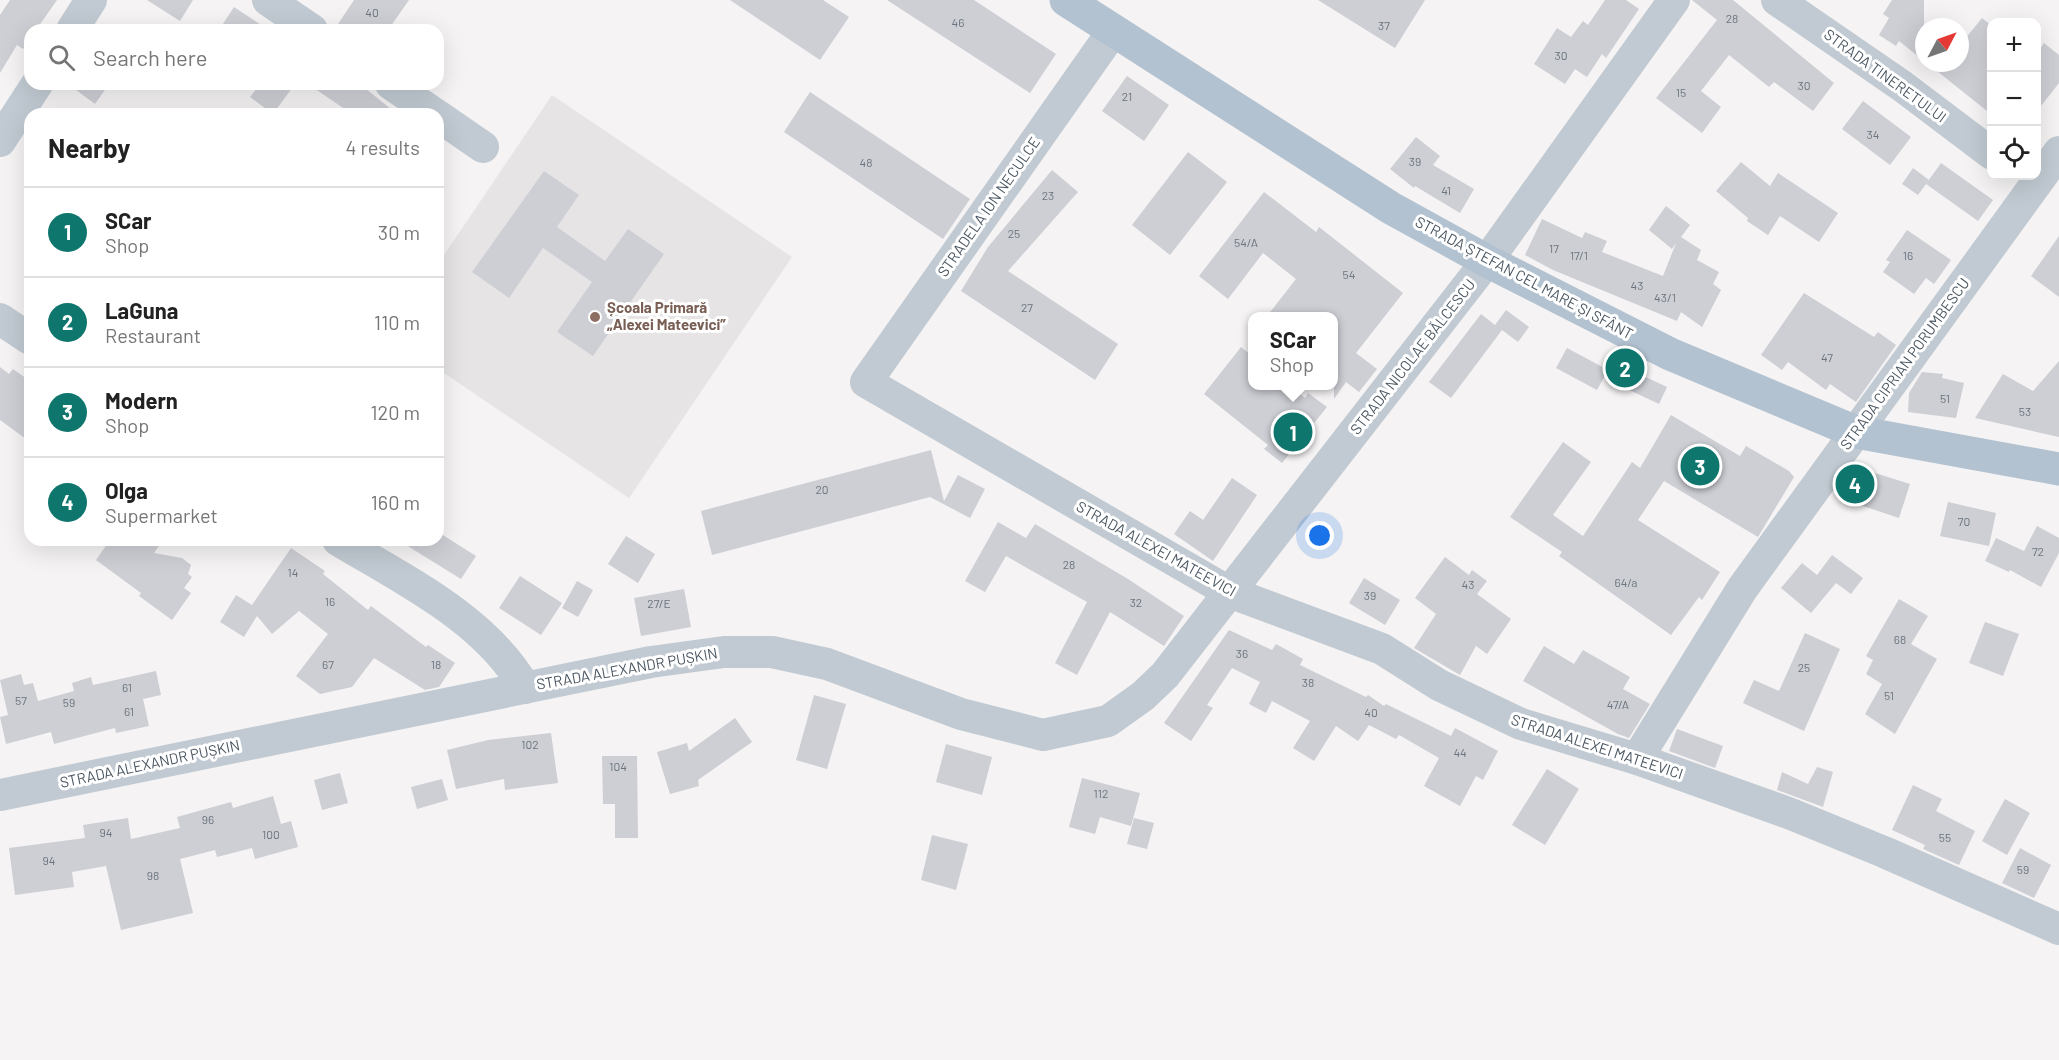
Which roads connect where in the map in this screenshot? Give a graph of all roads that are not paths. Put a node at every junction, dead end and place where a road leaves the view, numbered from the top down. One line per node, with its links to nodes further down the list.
1 (91, 0): 6 (street)
2 (268, 0): 7 (street)
3 (1066, 0): 8 (main road, STRADA ȘTEFAN CEL MARE ȘI SFÂNT)
4 (1674, 0): 18 (street, STRADA NICOLAE BĂLCESCU)
5 (1777, 0): 15 (street, STRADA TINERETULUI)
6 (76, 24)
7 (303, 24)
8 (1113, 31): 18 (main road, STRADA ȘTEFAN CEL MARE ȘI SFÂNT); 21 (street, STRADELA ION NECULCE)
9 (33, 90): 13 (street)
10 (400, 90): 11 (street)
11 (426, 108)
12 (444, 120): 14 (street)
13 (0, 141)
14 (483, 147)
15 (1987, 150)
16 (2059, 152): 17 (street, STRADA CIPRIAN PORUMBESCU)
17 (2026, 181): 22 (street, STRADA CIPRIAN PORUMBESCU)
18 (1487, 261): 22 (main road, STRADA ȘTEFAN CEL MARE ȘI SFÂNT); 25 (street, STRADA NICOLAE BĂLCESCU)
19 (0, 319): 20 (street)
20 (24, 335)
21 (866, 382): 25 (street, STRADA ALEXEI MATEEVICI)
22 (1856, 432): 23 (main road, STRADA ȘTEFAN CEL MARE ȘI SFÂNT); 27 (street, STRADA CIPRIAN PORUMBESCU)
23 (2059, 469)
24 (348, 546): 26 (street)
25 (1229, 592): 26 (street, STRADA ALEXANDR PUȘKIN); 27 (street, STRADA ALEXEI MATEEVICI)
26 (525, 688): 28 (street, STRADA ALEXANDR PUȘKIN)
27 (1637, 759): 29 (street, STRADA ALEXEI MATEEVICI)
28 (0, 795)
29 (2059, 929)

